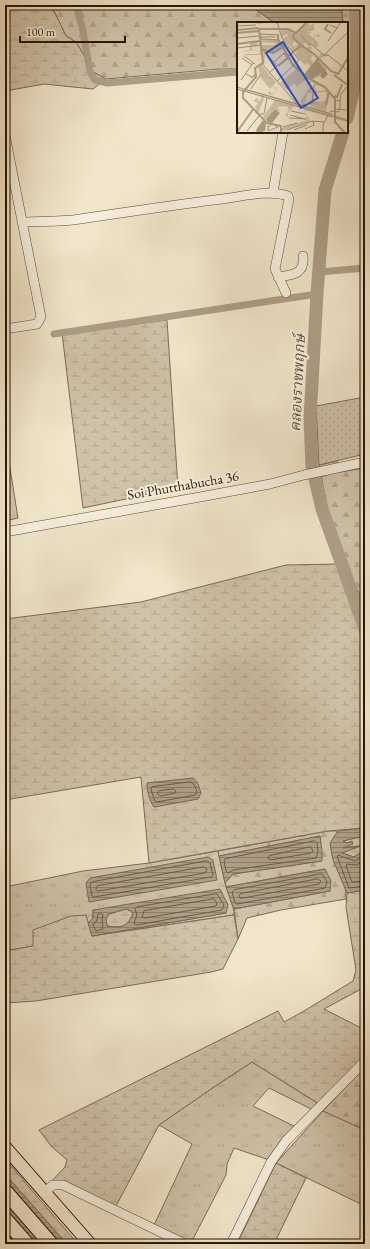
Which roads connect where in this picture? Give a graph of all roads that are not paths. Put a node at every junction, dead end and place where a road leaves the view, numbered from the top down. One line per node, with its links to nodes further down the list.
1 (282, 133): 3 (street)
2 (5, 135): 4 (street)
3 (273, 194): 4 (street); 6 (street)
4 (23, 222): 8 (street)
5 (303, 256): 6 (street)
6 (278, 277): 7 (street)
7 (286, 293)
8 (5, 329)
9 (365, 462): 10 (street, Soi Phutthabucha 36)
10 (5, 532)
11 (365, 1061): 22 (street)
12 (5, 1147): 14 (main road)
13 (5, 1191): 19 (highway)
14 (45, 1192): 20 (main road); 21 (street)
15 (5, 1219): 18 (highway)
16 (5, 1242): 17 (street)
17 (7, 1244)
18 (26, 1244)
19 (51, 1244)
20 (90, 1244)
21 (184, 1244)
22 (231, 1244)

